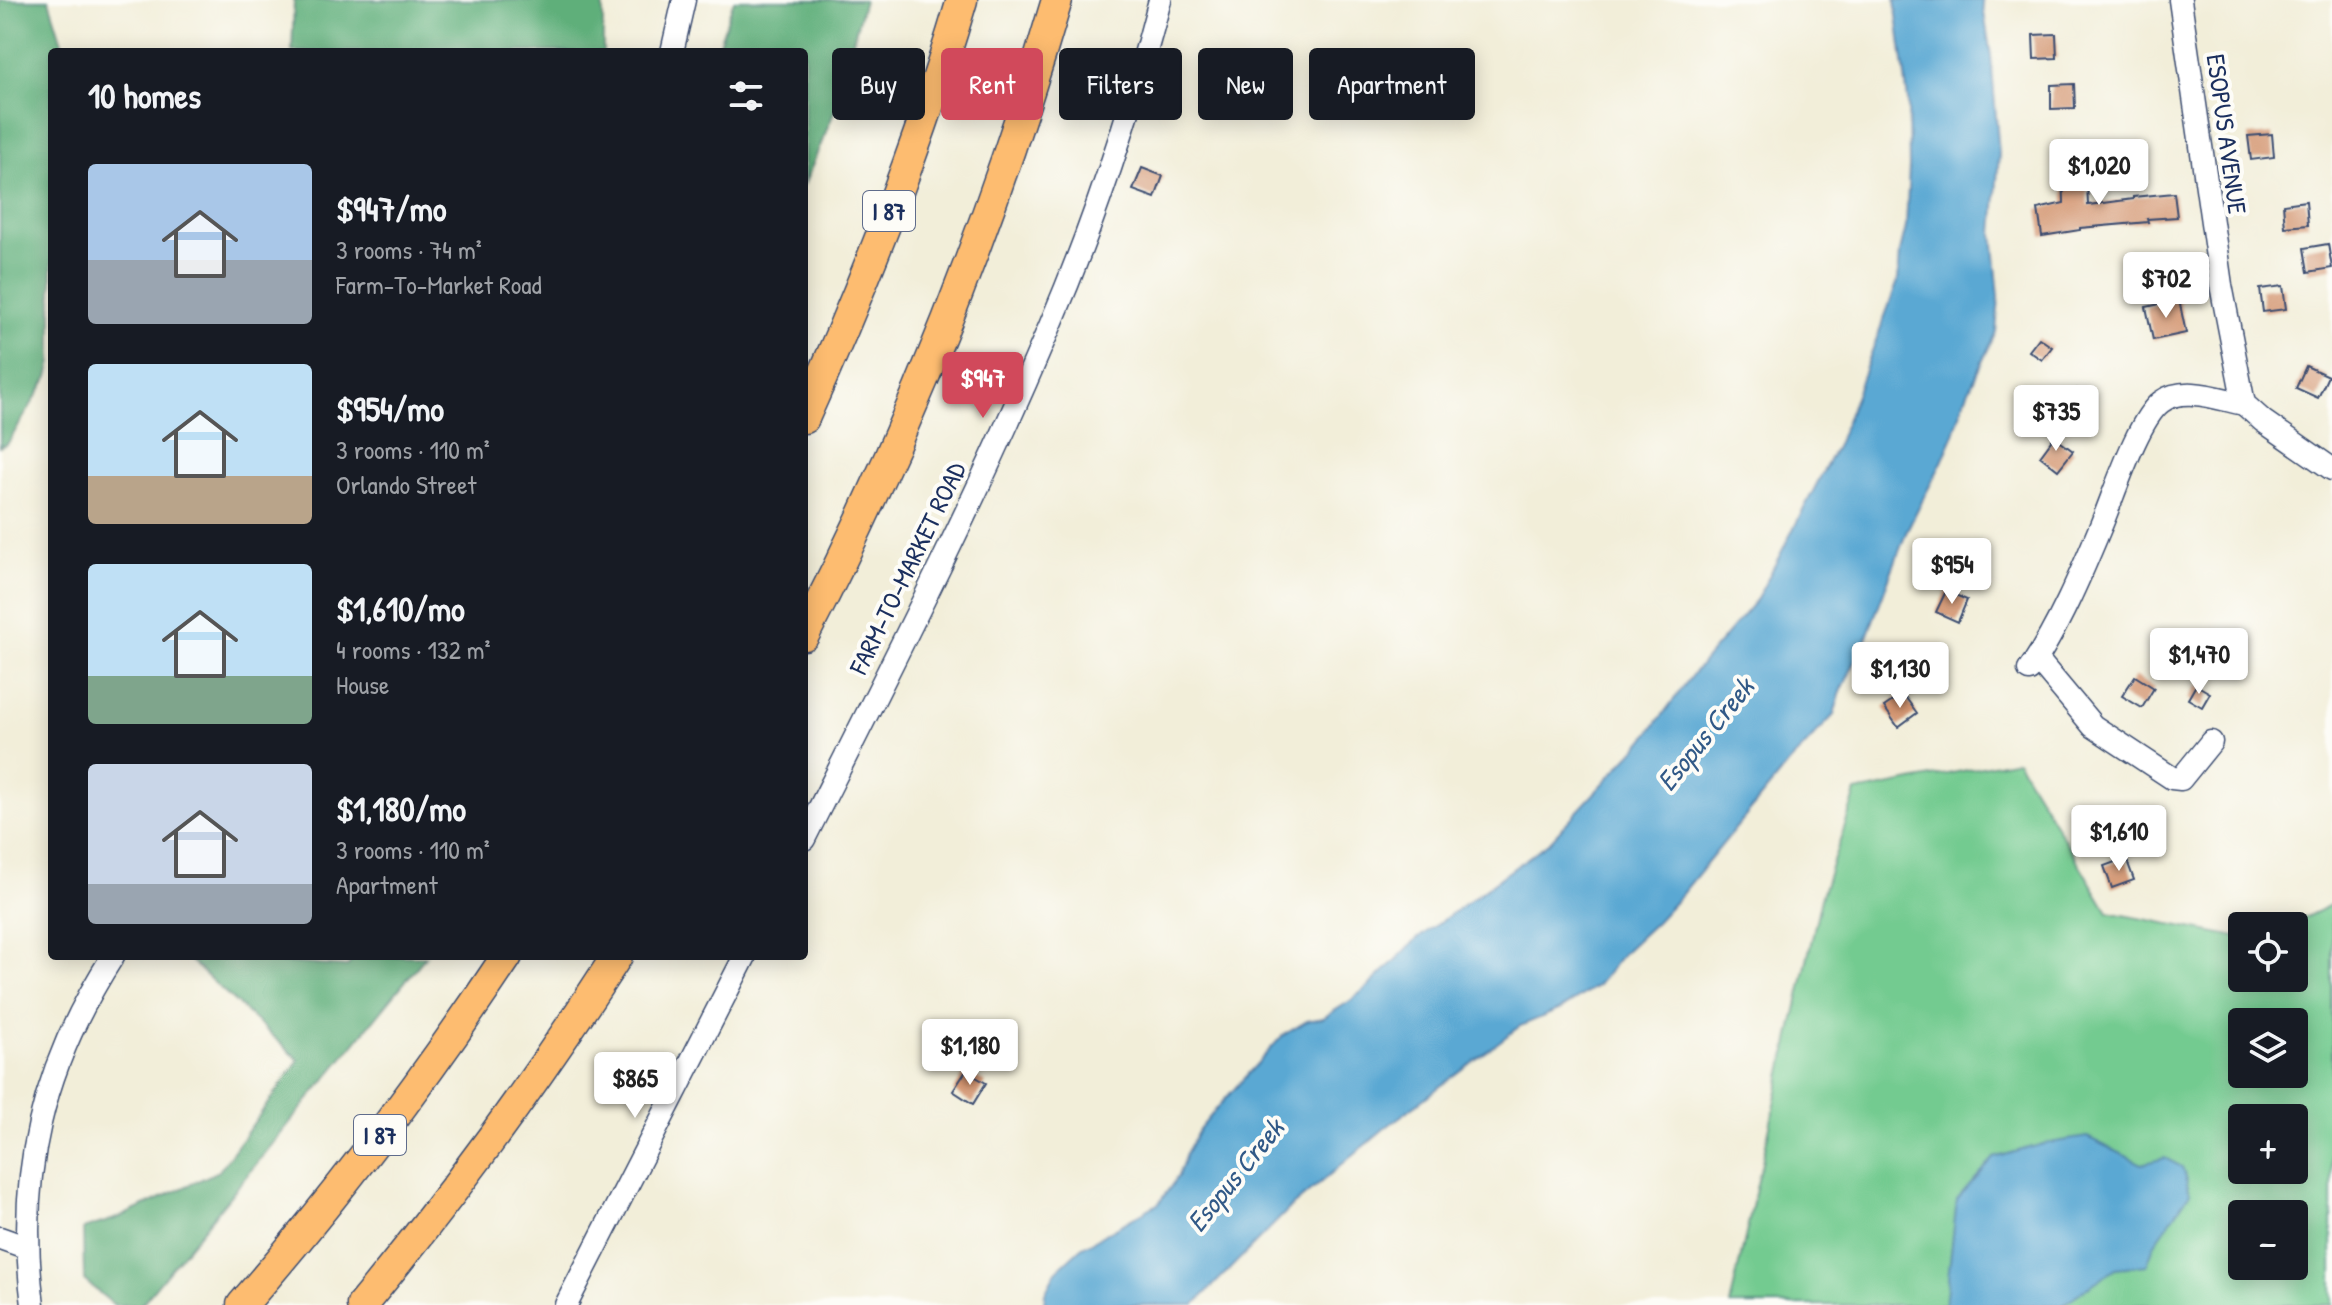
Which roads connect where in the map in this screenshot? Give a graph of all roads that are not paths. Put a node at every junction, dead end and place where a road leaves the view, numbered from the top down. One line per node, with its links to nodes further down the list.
1 (684, 0): 6 (street)
2 (962, 0): 8 (highway, I 87)
3 (1057, 0): 10 (highway)
4 (1160, 0): 12 (street, FARM-TO-MARKET ROAD)
5 (2180, 0): 7 (street, ESOPUS AVENUE)
6 (673, 48)
7 (2244, 404): 9 (street); 11 (street)
8 (808, 409)
9 (2332, 469)
10 (808, 627)
11 (2211, 742)
12 (808, 831)
13 (111, 960): 18 (street)
14 (504, 960): 20 (highway, I 87)
15 (614, 960): 21 (highway)
16 (743, 960): 22 (street)
17 (0, 1238): 18 (street)
18 (28, 1248): 19 (street)
19 (32, 1305)
20 (242, 1305)
21 (362, 1305)
22 (566, 1305)

